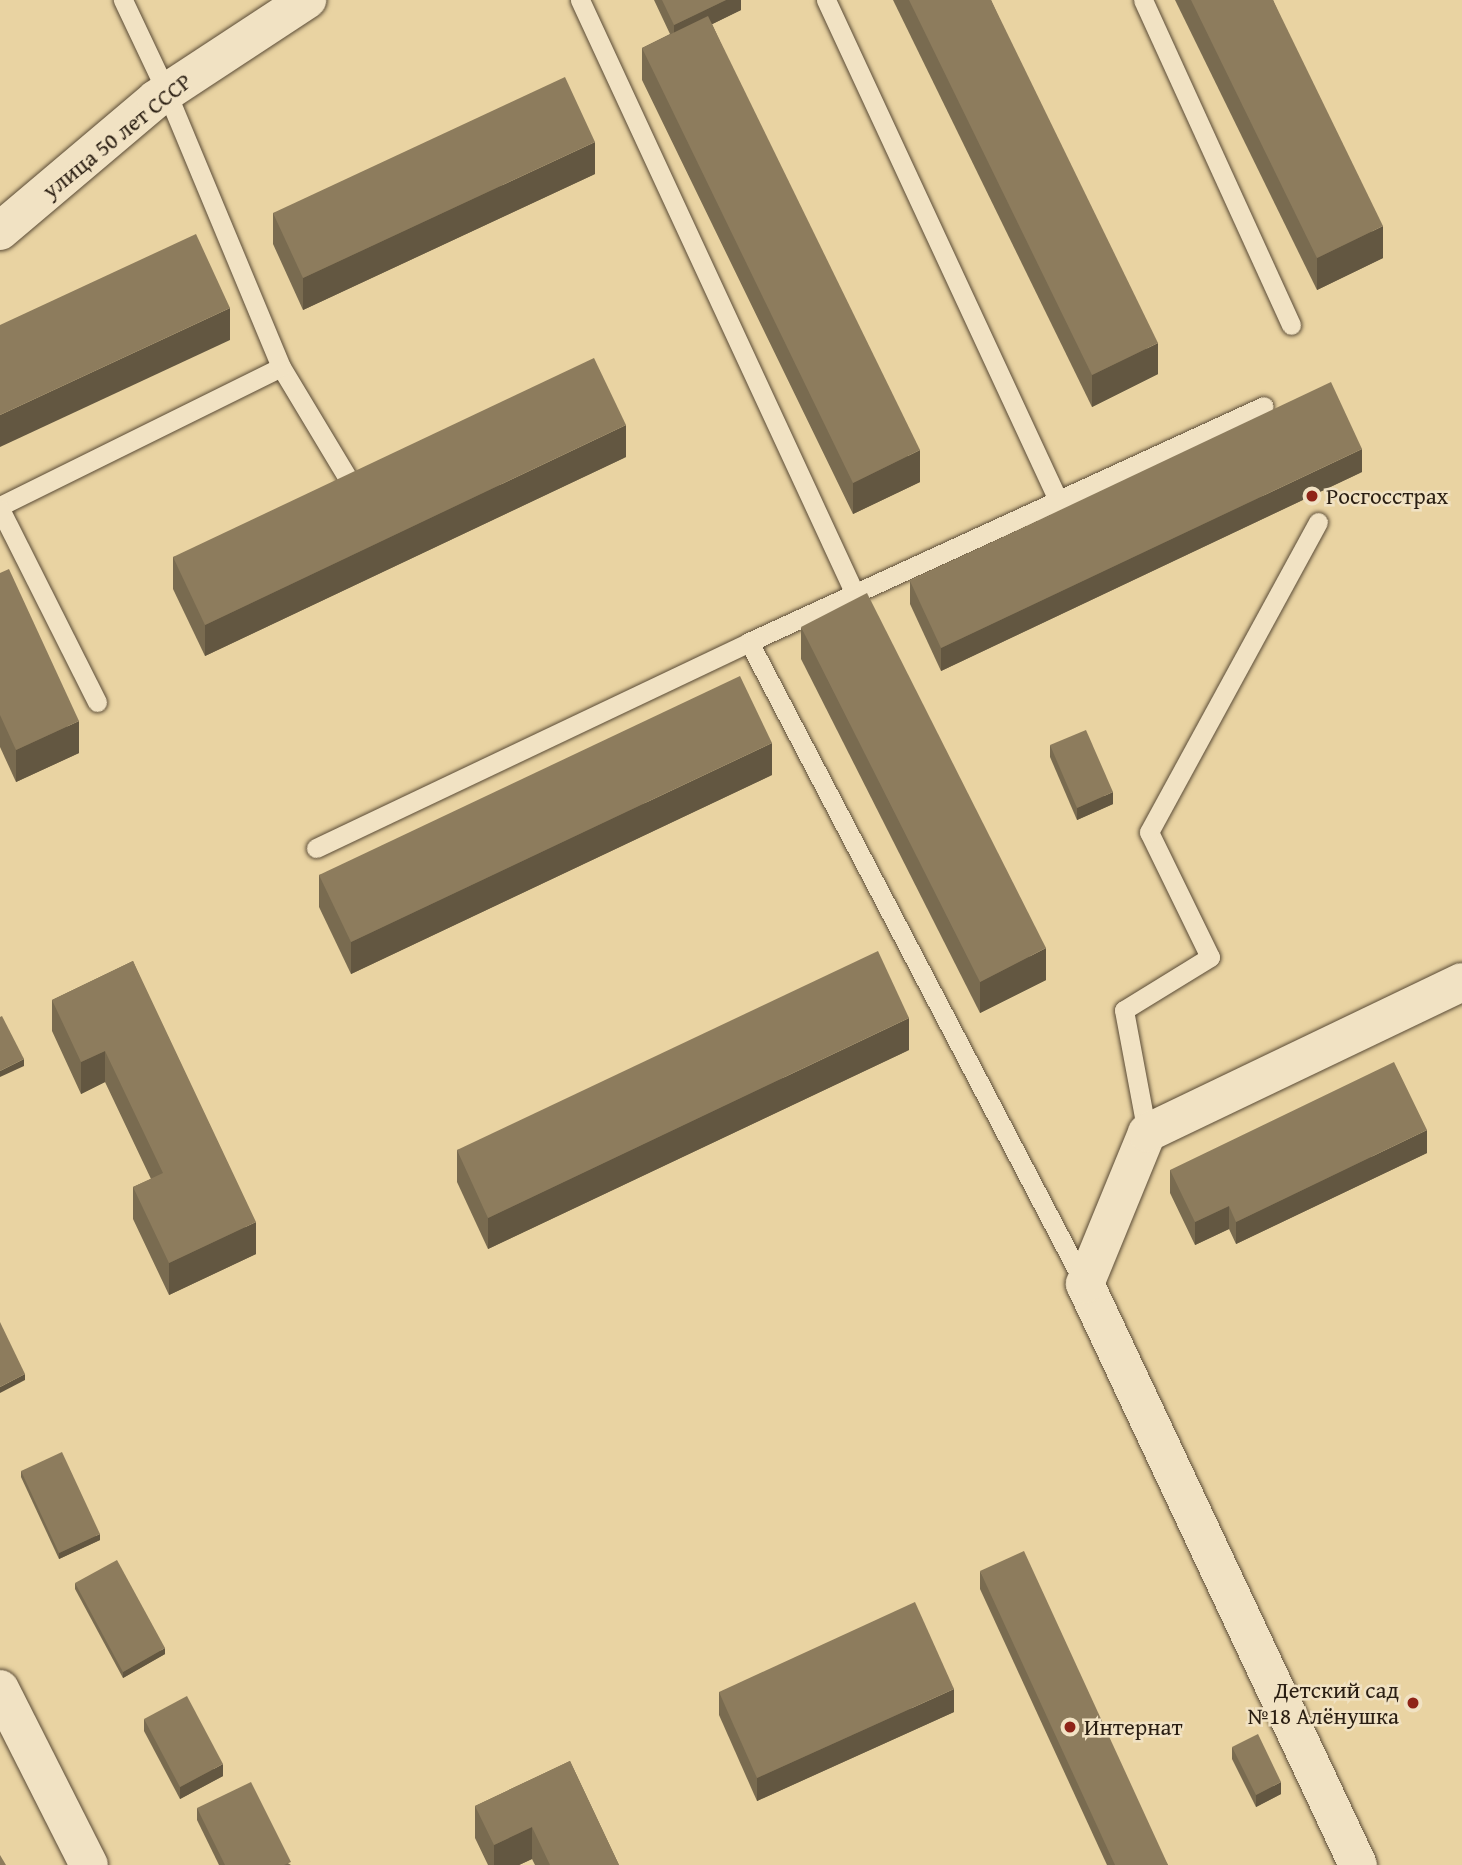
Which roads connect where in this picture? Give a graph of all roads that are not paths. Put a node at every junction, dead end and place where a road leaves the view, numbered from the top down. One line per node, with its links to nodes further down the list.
1 (123, 0): 6 (lane)
2 (307, 0): 6 (street, улица 50 лет СССР)
3 (580, 0): 17 (lane)
4 (826, 0): 14 (lane)
5 (1143, 0): 8 (lane)
6 (166, 91): 7 (street, улица 50 лет СССР); 9 (lane)
7 (0, 231)
8 (1291, 325)
9 (281, 367): 12 (lane); 15 (lane)
10 (1264, 406): 14 (lane)
11 (378, 476): 12 (lane)
12 (354, 487): 13 (lane)
13 (329, 499)
14 (1058, 500): 17 (lane)
15 (0, 507): 19 (lane)
16 (1318, 522): 22 (lane)
17 (855, 593): 18 (lane)
18 (749, 642): 20 (lane); 23 (lane)
19 (97, 702)
20 (316, 848)
21 (1462, 982): 22 (street)
22 (1147, 1132): 23 (street)
23 (1085, 1284): 26 (street)
24 (0, 1689): 25 (street)
25 (89, 1865)
26 (1357, 1865)

